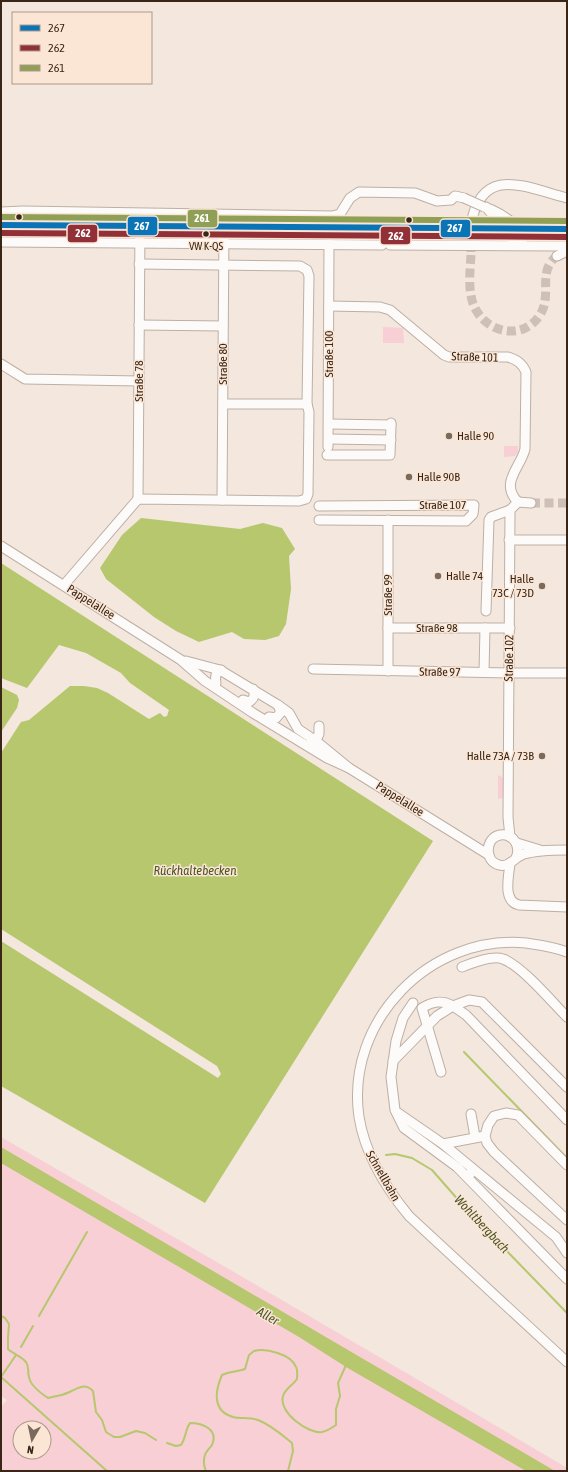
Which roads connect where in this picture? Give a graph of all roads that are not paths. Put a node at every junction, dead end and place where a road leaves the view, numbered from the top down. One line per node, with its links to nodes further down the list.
1 (547, 193): 2 (street); 3 (street); 6 (street)
2 (567, 194)
3 (567, 198)
4 (485, 207): 5 (street, bridge); 11 (street); 12 (street)
5 (1, 212)
6 (471, 224)
7 (1, 225): 8 (street)
8 (140, 226): 9 (street); 16 (street, Straße 78)
9 (224, 227): 10 (street); 17 (street, Straße 80)
10 (329, 228): 13 (street); 18 (street, Straße 100)
11 (496, 228): 12 (street); 13 (street); 20 (street)
12 (521, 228): 14 (street)
13 (387, 229): 19 (street); 19 (street)
14 (567, 229)
15 (1, 242): 16 (street)
16 (139, 243): 17 (street); 24 (street, Straße 78)
17 (224, 243): 18 (street); 25 (street, Straße 80)
18 (329, 244): 19 (street); 26 (street, Straße 100)
19 (386, 245): 20 (street)
20 (537, 246): 21 (street)
21 (567, 246)
22 (567, 251): 23 (street)
23 (557, 256)
24 (139, 264): 25 (street); 27 (street, Straße 78)
25 (224, 265): 28 (street, Straße 80); 32 (street)
26 (329, 306): 33 (street, Straße 100); 38 (street, Straße 101)
27 (139, 325): 28 (street); 30 (street, Straße 78)
28 (223, 326): 31 (street, Straße 80)
29 (1, 364): 30 (street)
30 (140, 381): 36 (street, Straße 78)
31 (223, 404): 32 (street); 37 (street, Straße 80)
32 (307, 404): 37 (street)
33 (328, 424): 34 (street); 35 (street, Straße 100)
34 (391, 440): 35 (street); 35 (street)
35 (328, 447)
36 (138, 499): 37 (street); 47 (street)
37 (222, 500)
38 (518, 502): 39 (street); 41 (street)
39 (531, 503)
40 (319, 506): 43 (street, Straße 107)
41 (510, 510): 44 (street, Straße 102); 48 (street)
42 (318, 520): 43 (street, Straße 107)
43 (388, 520): 49 (street, Straße 99)
44 (509, 540): 45 (street); 51 (street, Straße 102)
45 (567, 540)
46 (1, 546): 47 (street, Pappelallee)
47 (64, 585): 52 (street, Pappelallee)
48 (486, 611)
49 (388, 628): 50 (street, Straße 98); 56 (street, Straße 99)
50 (485, 628): 51 (street, Straße 98); 57 (street)
51 (510, 628): 58 (street, Straße 102)
52 (181, 660): 54 (street, Pappelallee); 55 (street, Pappelallee)
53 (313, 669): 56 (street, Straße 97)
54 (193, 670): 60 (street); 67 (street, Pappelallee)
55 (221, 670): 60 (street); 61 (street, Pappelallee)
56 (388, 670): 57 (street, Straße 97)
57 (484, 672): 58 (street, Straße 97)
58 (509, 673): 59 (street, Straße 97); 68 (street, Straße 102)
59 (567, 673)
60 (216, 683): 62 (street)
61 (253, 689): 62 (street); 63 (street, Pappelallee)
62 (243, 700): 64 (street)
63 (278, 705): 64 (street); 66 (street, Pappelallee)
64 (269, 717): 66 (street)
65 (319, 726): 66 (street)
66 (316, 741): 67 (street, Pappelallee)
67 (349, 768): 71 (street, Pappelallee)
68 (508, 817): 69 (street, Straße 102); 70 (street, Straße 102)
69 (499, 836): 70 (street); 72 (street)
70 (513, 840): 73 (street); 76 (street)
71 (466, 842): 72 (street); 75 (street, Pappelallee)
72 (489, 844): 75 (street)
73 (542, 850): 74 (street); 76 (street)
74 (567, 850)
75 (489, 855): 77 (street)
76 (513, 861): 77 (street); 78 (street)
77 (499, 865): 78 (street)
78 (507, 884): 79 (street)
79 (567, 907)
80 (567, 952): 102 (street, Schnellbahn)
81 (462, 967): 84 (street)
82 (414, 1003): 86 (street)
83 (453, 1006): 85 (street); 85 (street); 88 (street); 91 (street)
84 (567, 1017)
85 (427, 1026): 86 (street); 87 (street)
86 (393, 1061): 89 (street)
87 (441, 1072)
88 (567, 1087)
89 (397, 1112): 93 (street); 96 (street)
90 (471, 1114): 92 (street)
91 (567, 1120)
92 (480, 1136): 93 (street); 94 (street); 97 (street)
93 (443, 1144): 95 (street)
94 (567, 1165)
95 (472, 1168): 96 (street); 98 (street)
96 (470, 1180): 101 (street)
97 (567, 1220)
98 (556, 1237): 99 (street); 100 (street)
99 (567, 1245)
100 (567, 1253)
101 (567, 1279)
102 (567, 1362)

